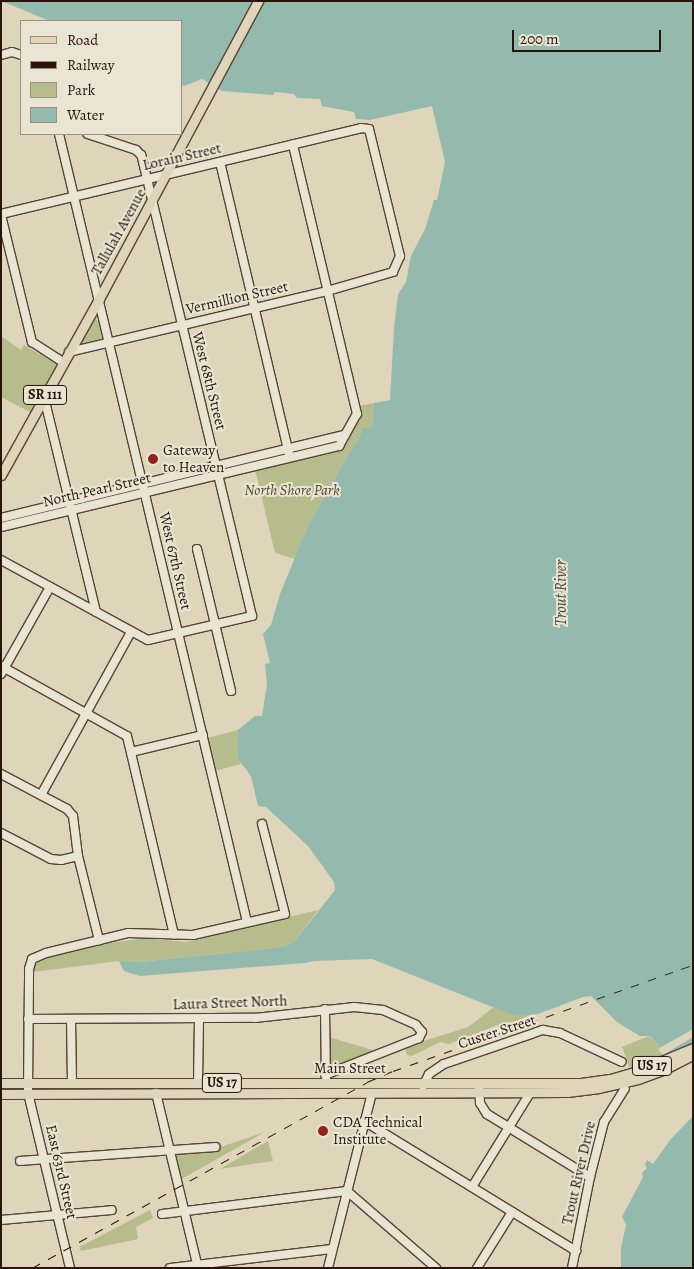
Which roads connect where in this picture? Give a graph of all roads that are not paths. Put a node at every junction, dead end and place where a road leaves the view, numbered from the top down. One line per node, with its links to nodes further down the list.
1 (258, 1): 8 (main road, Tallulah Avenue / SR 111)
2 (1, 55): 3 (street)
3 (20, 55)
4 (59, 135): 10 (street, West 67th Street)
5 (91, 135): 9 (street, West 68th Street)
6 (292, 145): 7 (street, Lorain Street); 13 (street, Lorain Street); 14 (street)
7 (220, 162): 8 (street, Lorain Street); 16 (street)
8 (166, 175): 9 (street, Lorain Street); 11 (main road, Tallulah Avenue / SR 111)
9 (147, 179): 10 (street, Lorain Street); 11 (street, West 68th Street)
10 (74, 197): 12 (street, Lorain Street); 15 (street, West 67th Street)
11 (152, 201): 15 (main road, Tallulah Avenue / SR 111); 17 (street, West 68th Street)
12 (1, 214): 20 (street)
13 (400, 256): 14 (street, Vermillion Street)
14 (327, 291): 16 (street, Vermillion Street); 22 (street, North Pearl Street)
15 (99, 299): 18 (street, West 67th Street); 19 (main road, Tallulah Avenue / SR 111)
16 (254, 308): 17 (street, Vermillion Street); 22 (street)
17 (181, 325): 18 (street, Vermillion Street); 23 (street, West 68th Street)
18 (109, 342): 19 (street, Vermillion Street); 26 (street, West 67th Street)
19 (69, 352): 20 (main road, Tallulah Avenue / SR 111)
20 (63, 362): 21 (main road, Tallulah Avenue / SR 111)
21 (44, 397): 24 (main road, Tallulah Avenue / SR 111); 27 (street)
22 (289, 454): 23 (street, North Pearl Street); 25 (street, North Pearl Street)
23 (216, 466): 25 (street, West 68th Street); 26 (street, North Pearl Street)
24 (1, 475)
25 (218, 475): 26 (street, North Pearl Street); 35 (street, West 68th Street)
26 (144, 489): 27 (street, North Pearl Street); 28 (street, North Pearl Street); 37 (street, West 67th Street)
27 (70, 502): 28 (street); 29 (street, North Pearl Street)
28 (72, 510): 30 (street, North Pearl Street); 34 (street)
29 (1, 518)
30 (1, 527)
31 (196, 549): 35 (street)
32 (1, 560): 33 (street)
33 (50, 587): 34 (street); 38 (street)
34 (96, 612): 36 (street)
35 (215, 625): 37 (street); 39 (street)
36 (131, 632): 37 (street); 40 (street)
37 (178, 634): 41 (street, West 67th Street)
38 (2, 670): 40 (street)
39 (231, 691)
40 (86, 713): 42 (street); 44 (street)
41 (203, 735): 42 (street); 48 (street, West 67th Street)
42 (131, 752): 49 (street)
43 (1, 774): 44 (street)
44 (41, 796): 47 (street)
45 (262, 824): 48 (street)
46 (1, 833): 47 (street)
47 (78, 856): 50 (street)
48 (247, 922): 49 (street)
49 (174, 935): 50 (street)
50 (99, 940): 52 (street, East 63rd Street)
51 (325, 1009): 54 (street, Laura Street North); 58 (street); 58 (street, Laura Street North)
52 (28, 1019): 53 (street, Laura Street North); 61 (street, East 63rd Street)
53 (71, 1019): 54 (street, Laura Street North); 62 (street)
54 (199, 1019): 63 (street)
55 (693, 1048): 59 (main road, Main Street / US 17)
56 (693, 1055): 59 (main road, Main Street / US 17)
57 (622, 1062): 66 (street, Custer Street)
58 (326, 1079): 65 (main road, Main Street / US 17); 66 (main road, Main Street / US 17)
59 (611, 1082): 67 (main road, Main Street / US 17); 73 (main road, Main Street / US 17)
60 (1, 1083): 61 (main road, Main Street / US 17)
61 (28, 1083): 62 (main road, Main Street / US 17); 75 (street, East 63rd Street)
62 (72, 1083): 63 (main road, Main Street / US 17)
63 (198, 1083): 64 (main road, Main Street / US 17)
64 (228, 1083): 65 (main road, Main Street / US 17); 69 (main road)
65 (290, 1083): 70 (street)
66 (424, 1083): 67 (main road, Main Street / US 17); 76 (street)
67 (480, 1083): 72 (street)
68 (625, 1089): 83 (street, Trout River Drive)
69 (156, 1093): 70 (main road, Main Street / US 17); 75 (main road, Main Street / US 17); 80 (street)
70 (290, 1093): 71 (main road, Main Street / US 17)
71 (372, 1093): 76 (main road, Main Street / US 17); 77 (street)
72 (480, 1093): 73 (main road, Main Street / US 17); 76 (main road, Main Street / US 17); 78 (street)
73 (530, 1093): 78 (street)
74 (1, 1094): 75 (main road, Main Street / US 17)
75 (28, 1094): 81 (street, East 63rd Street)
76 (422, 1094)
77 (364, 1122): 84 (street); 85 (street)
78 (509, 1128): 83 (street); 84 (street)
79 (215, 1147): 80 (street)
80 (170, 1150): 81 (street); 87 (street)
81 (44, 1159): 82 (street); 89 (street, East 63rd Street)
82 (20, 1161)
83 (590, 1177): 93 (street, Trout River Drive)
84 (472, 1187): 88 (street)
85 (347, 1192): 87 (street); 92 (street); 98 (street)
86 (112, 1210): 89 (street)
87 (184, 1210): 90 (street); 94 (street)
88 (512, 1212): 93 (street); 99 (street)
89 (57, 1214): 91 (street); 95 (street, East 63rd Street)
90 (162, 1214)
91 (1, 1220)
92 (332, 1249): 94 (street); 97 (street)
93 (576, 1252): 100 (street, Trout River Drive)
94 (198, 1266): 96 (street)
95 (70, 1268)
96 (170, 1268)
97 (328, 1268)
98 (436, 1268)
99 (477, 1268)
100 (572, 1268)

